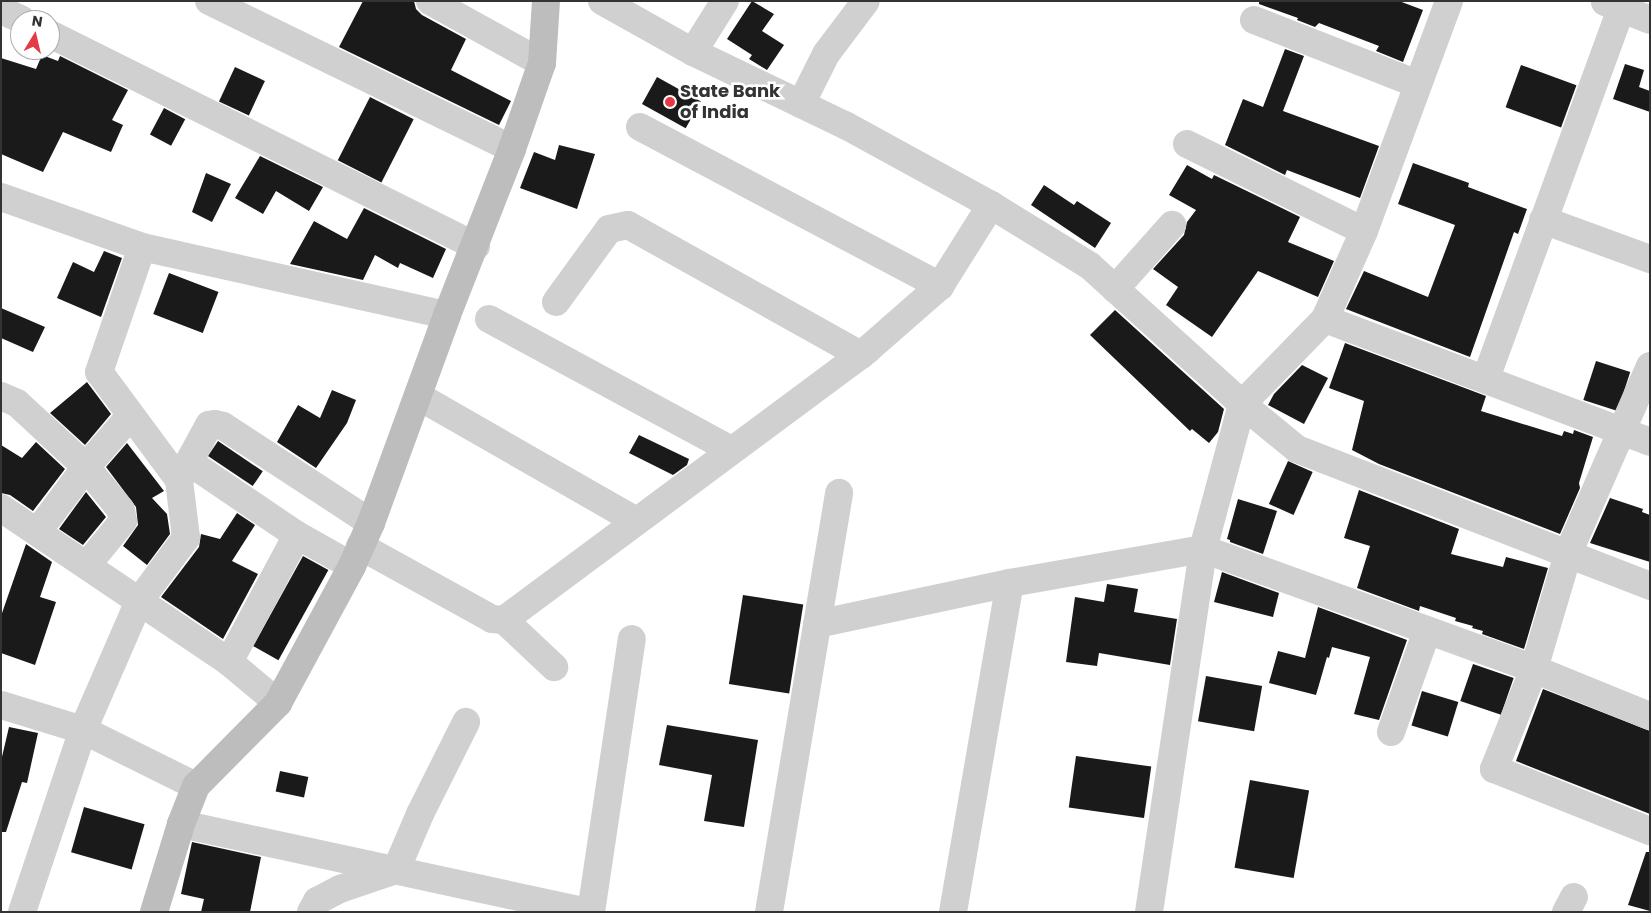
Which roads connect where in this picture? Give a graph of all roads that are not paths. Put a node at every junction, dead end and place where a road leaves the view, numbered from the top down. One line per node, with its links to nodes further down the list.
1 (209, 1): 18 (street)
2 (430, 1): 13 (street)
3 (546, 1): 13 (street)
4 (602, 1): 12 (street)
5 (725, 1): 12 (street)
6 (866, 1): 15 (street)
7 (1449, 1): 14 (street)
8 (1612, 5): 10 (street); 21 (street)
9 (1254, 20): 14 (street)
10 (1650, 20)
11 (60, 39): 24 (street)
12 (693, 52): 15 (street)
13 (542, 62): 18 (street)
14 (1417, 84): 23 (street)
15 (801, 104): 20 (street)
16 (640, 127): 27 (street)
17 (1187, 144): 23 (street)
18 (512, 149): 24 (street)
19 (1, 198): 25 (street)
20 (991, 205): 27 (street); 28 (street)
21 (1544, 220): 26 (street); 35 (street)
22 (1172, 225): 28 (street)
23 (1364, 231): 32 (street)
24 (476, 246): 30 (street)
25 (142, 247): 30 (street); 39 (street)
26 (1650, 259)
27 (940, 286): 33 (street)
28 (1115, 289): 38 (street)
29 (556, 302): 33 (street)
30 (447, 315): 37 (street)
31 (490, 319): 42 (street)
32 (1326, 319): 35 (street); 38 (street)
33 (861, 355): 42 (street)
34 (1650, 366): 40 (street)
35 (1486, 378): 40 (street)
36 (1, 396): 43 (street)
37 (418, 396): 47 (street); 50 (street)
38 (1242, 404): 51 (street); 52 (street)
39 (130, 416): 43 (street); 44 (street)
40 (1622, 433): 41 (street); 52 (street)
41 (1650, 442)
42 (732, 450): 47 (street)
43 (86, 467): 48 (street); 53 (street)
44 (184, 471): 49 (street); 50 (street); 56 (street)
45 (839, 492): 58 (street)
46 (1, 508): 48 (street)
47 (636, 521): 57 (street)
48 (38, 531): 53 (street)
49 (297, 535): 50 (street); 61 (street)
50 (361, 545): 57 (street); 64 (street)
51 (1203, 549): 54 (street); 59 (street); 80 (street)
52 (1568, 554): 55 (street); 63 (street)
53 (87, 565): 56 (street)
54 (1010, 583): 58 (street); 79 (street)
55 (1650, 586)
56 (139, 601): 61 (street); 68 (street)
57 (504, 620): 62 (street)
58 (817, 624): 78 (street)
59 (1427, 631): 63 (street); 69 (street)
60 (632, 640): 77 (street)
61 (229, 662): 64 (street)
62 (554, 667)
63 (1534, 669): 66 (street); 72 (street)
64 (278, 703): 70 (street)
65 (1, 705): 68 (street)
66 (1650, 716)
67 (466, 722): 73 (street)
68 (82, 730): 70 (street); 74 (street)
69 (1391, 732)
70 (196, 786): 71 (street)
71 (180, 824): 73 (street); 75 (street)
72 (1650, 831)
73 (396, 870): 76 (street); 77 (street)
74 (22, 912)
75 (154, 912)
76 (311, 912)
77 (590, 912)
78 (769, 912)
79 (953, 912)
80 (1149, 912)

